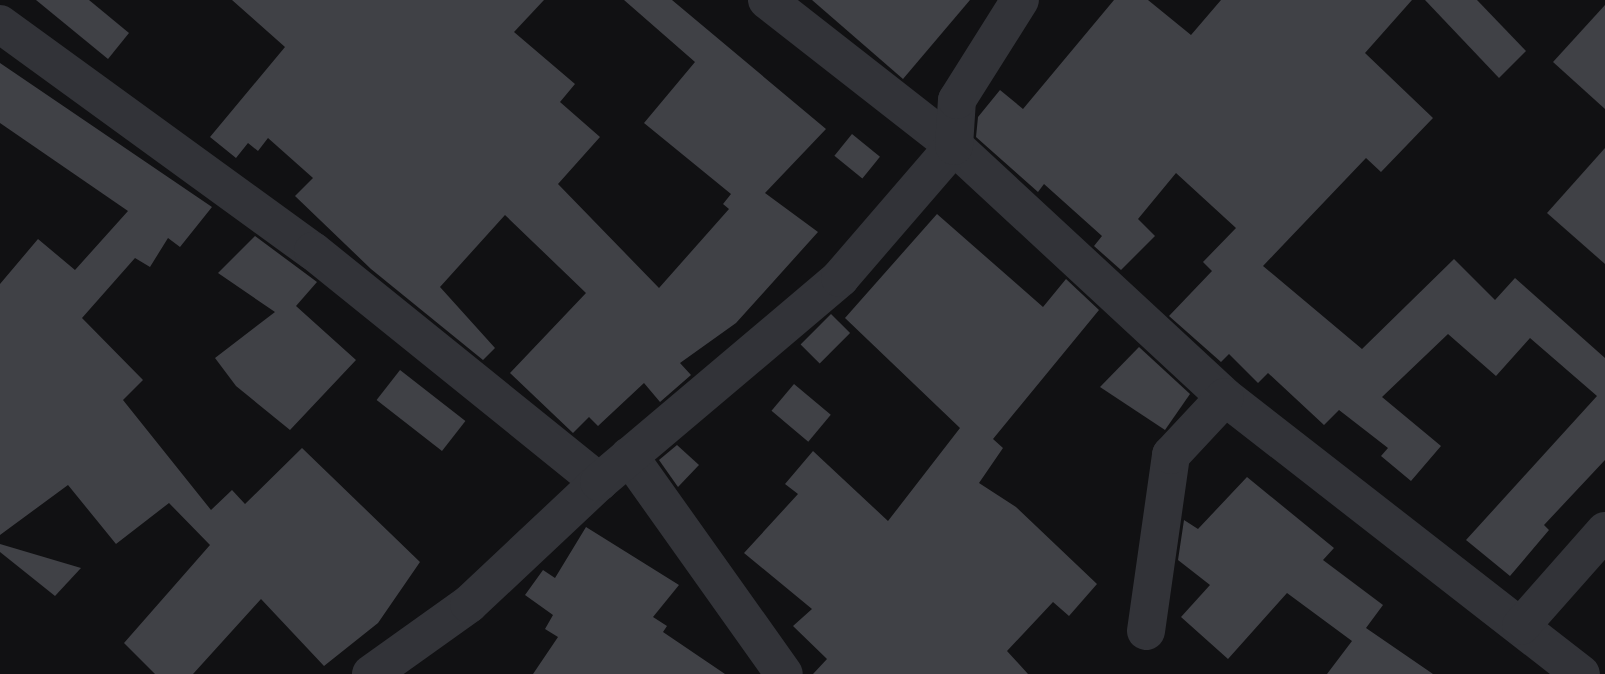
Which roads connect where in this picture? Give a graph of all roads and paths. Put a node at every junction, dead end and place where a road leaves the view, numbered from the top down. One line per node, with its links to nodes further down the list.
1 (766, 0): 4 (street)
2 (1020, 0): 4 (street)
3 (0, 24): 7 (street)
4 (954, 146): 5 (street); 6 (street)
5 (1225, 397): 9 (street); 10 (street)
6 (629, 456): 7 (street); 12 (street)
7 (599, 482): 11 (street)
8 (1605, 531): 9 (street)
9 (1521, 626): 13 (street)
10 (1146, 631)
11 (371, 674)
12 (784, 674)
13 (1581, 674)

